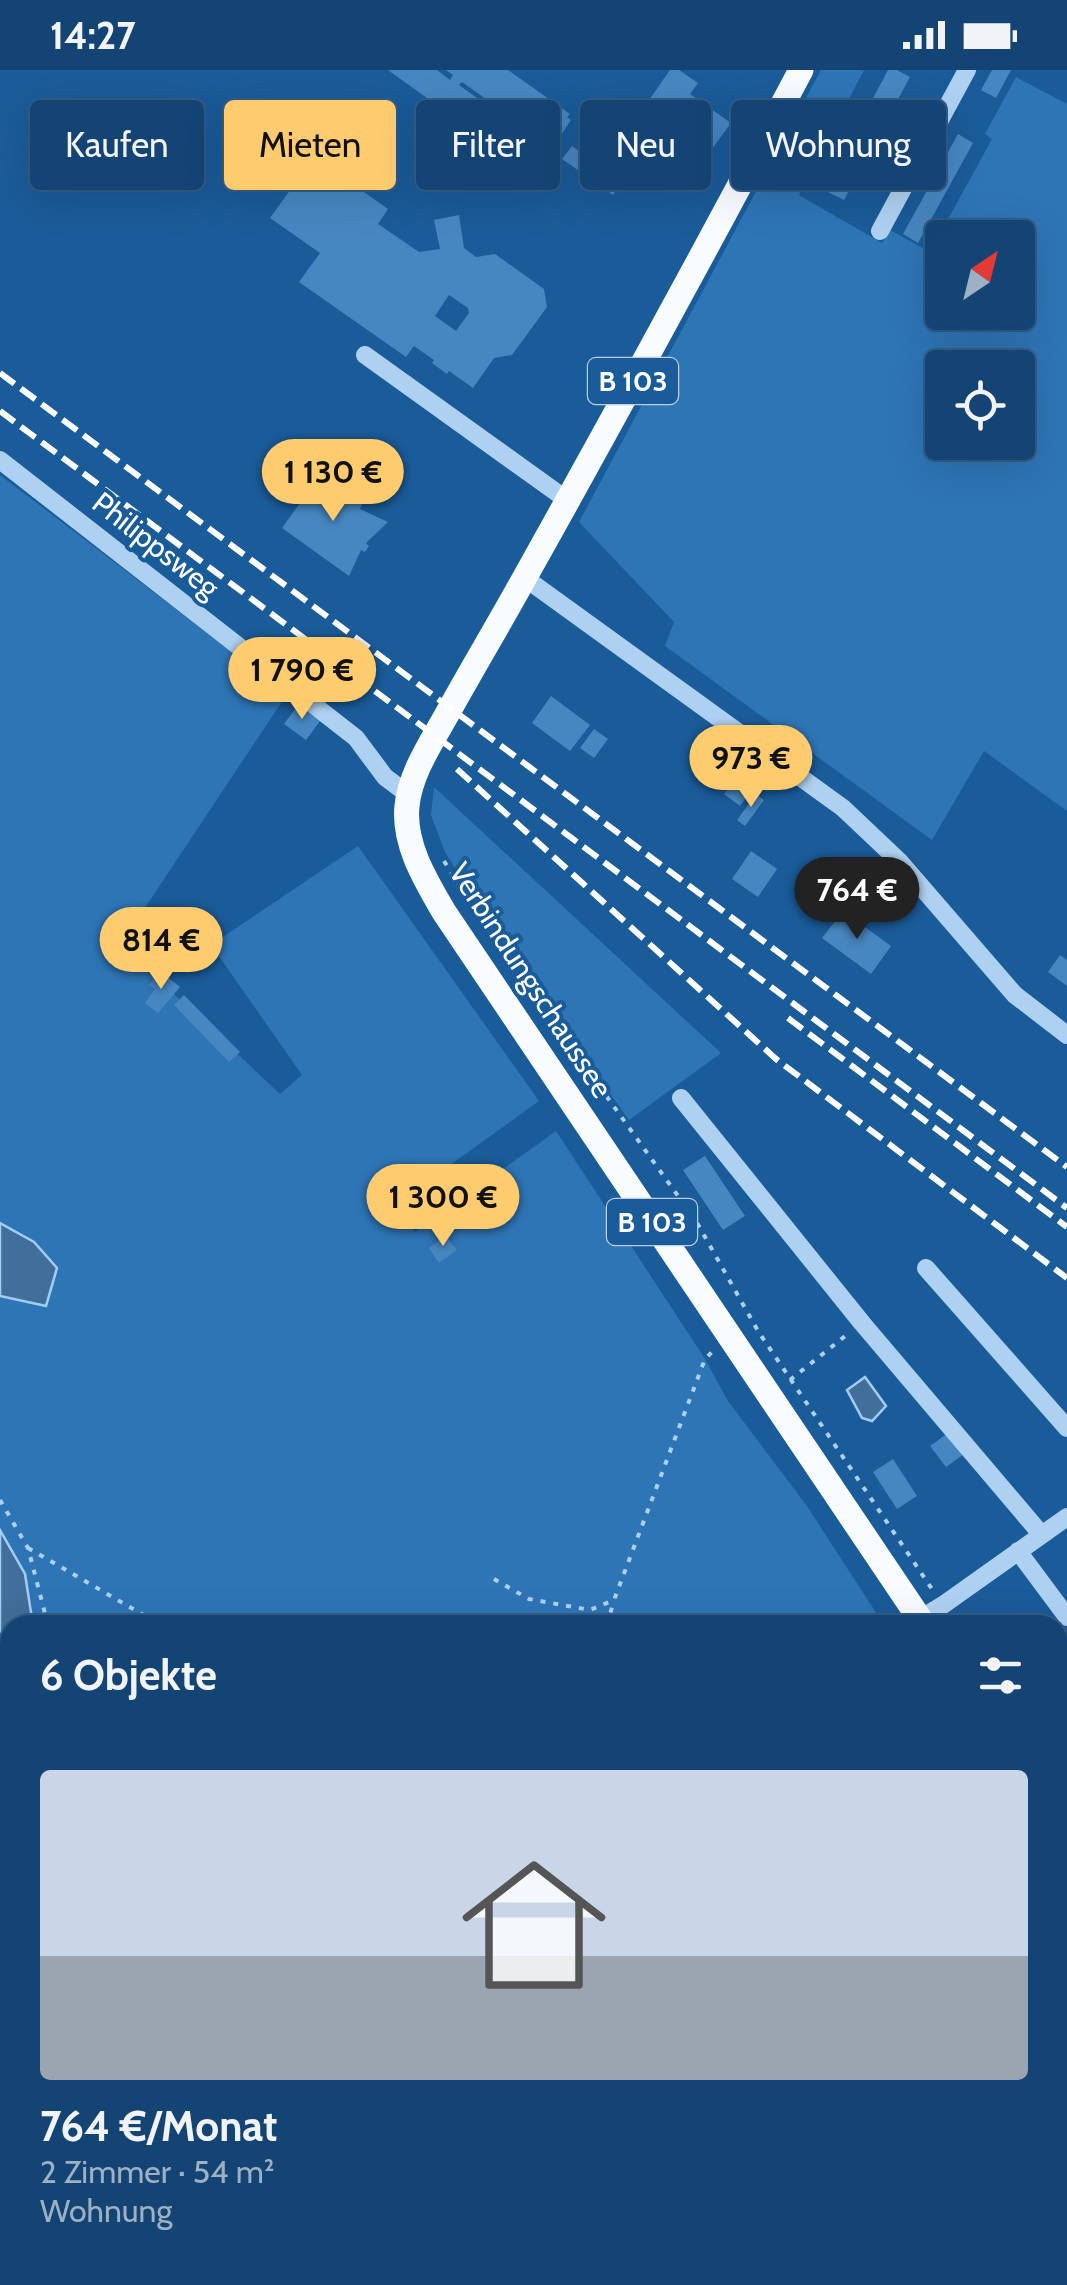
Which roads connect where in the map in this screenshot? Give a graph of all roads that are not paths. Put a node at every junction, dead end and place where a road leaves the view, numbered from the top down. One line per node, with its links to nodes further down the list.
1 (802, 70): 6 (main road, Verbindungschaussee / B 103)
2 (966, 70): 3 (street)
3 (880, 231)
4 (365, 356): 6 (street)
5 (0, 460): 8 (street, Philippsweg)
6 (567, 500): 7 (main road, Verbindungschaussee / B 103)
7 (525, 578): 8 (main road, Verbindungschaussee / B 103); 9 (street)
8 (410, 795): 16 (main road, Verbindungschaussee / B 103)
9 (1067, 1035)
10 (682, 1098): 14 (street)
11 (926, 1268): 12 (street)
12 (1067, 1428)
13 (1067, 1516): 14 (street)
14 (1042, 1534): 15 (street)
15 (1018, 1551): 17 (street); 18 (street)
16 (918, 1615)
17 (931, 1615)
18 (1066, 1615)

